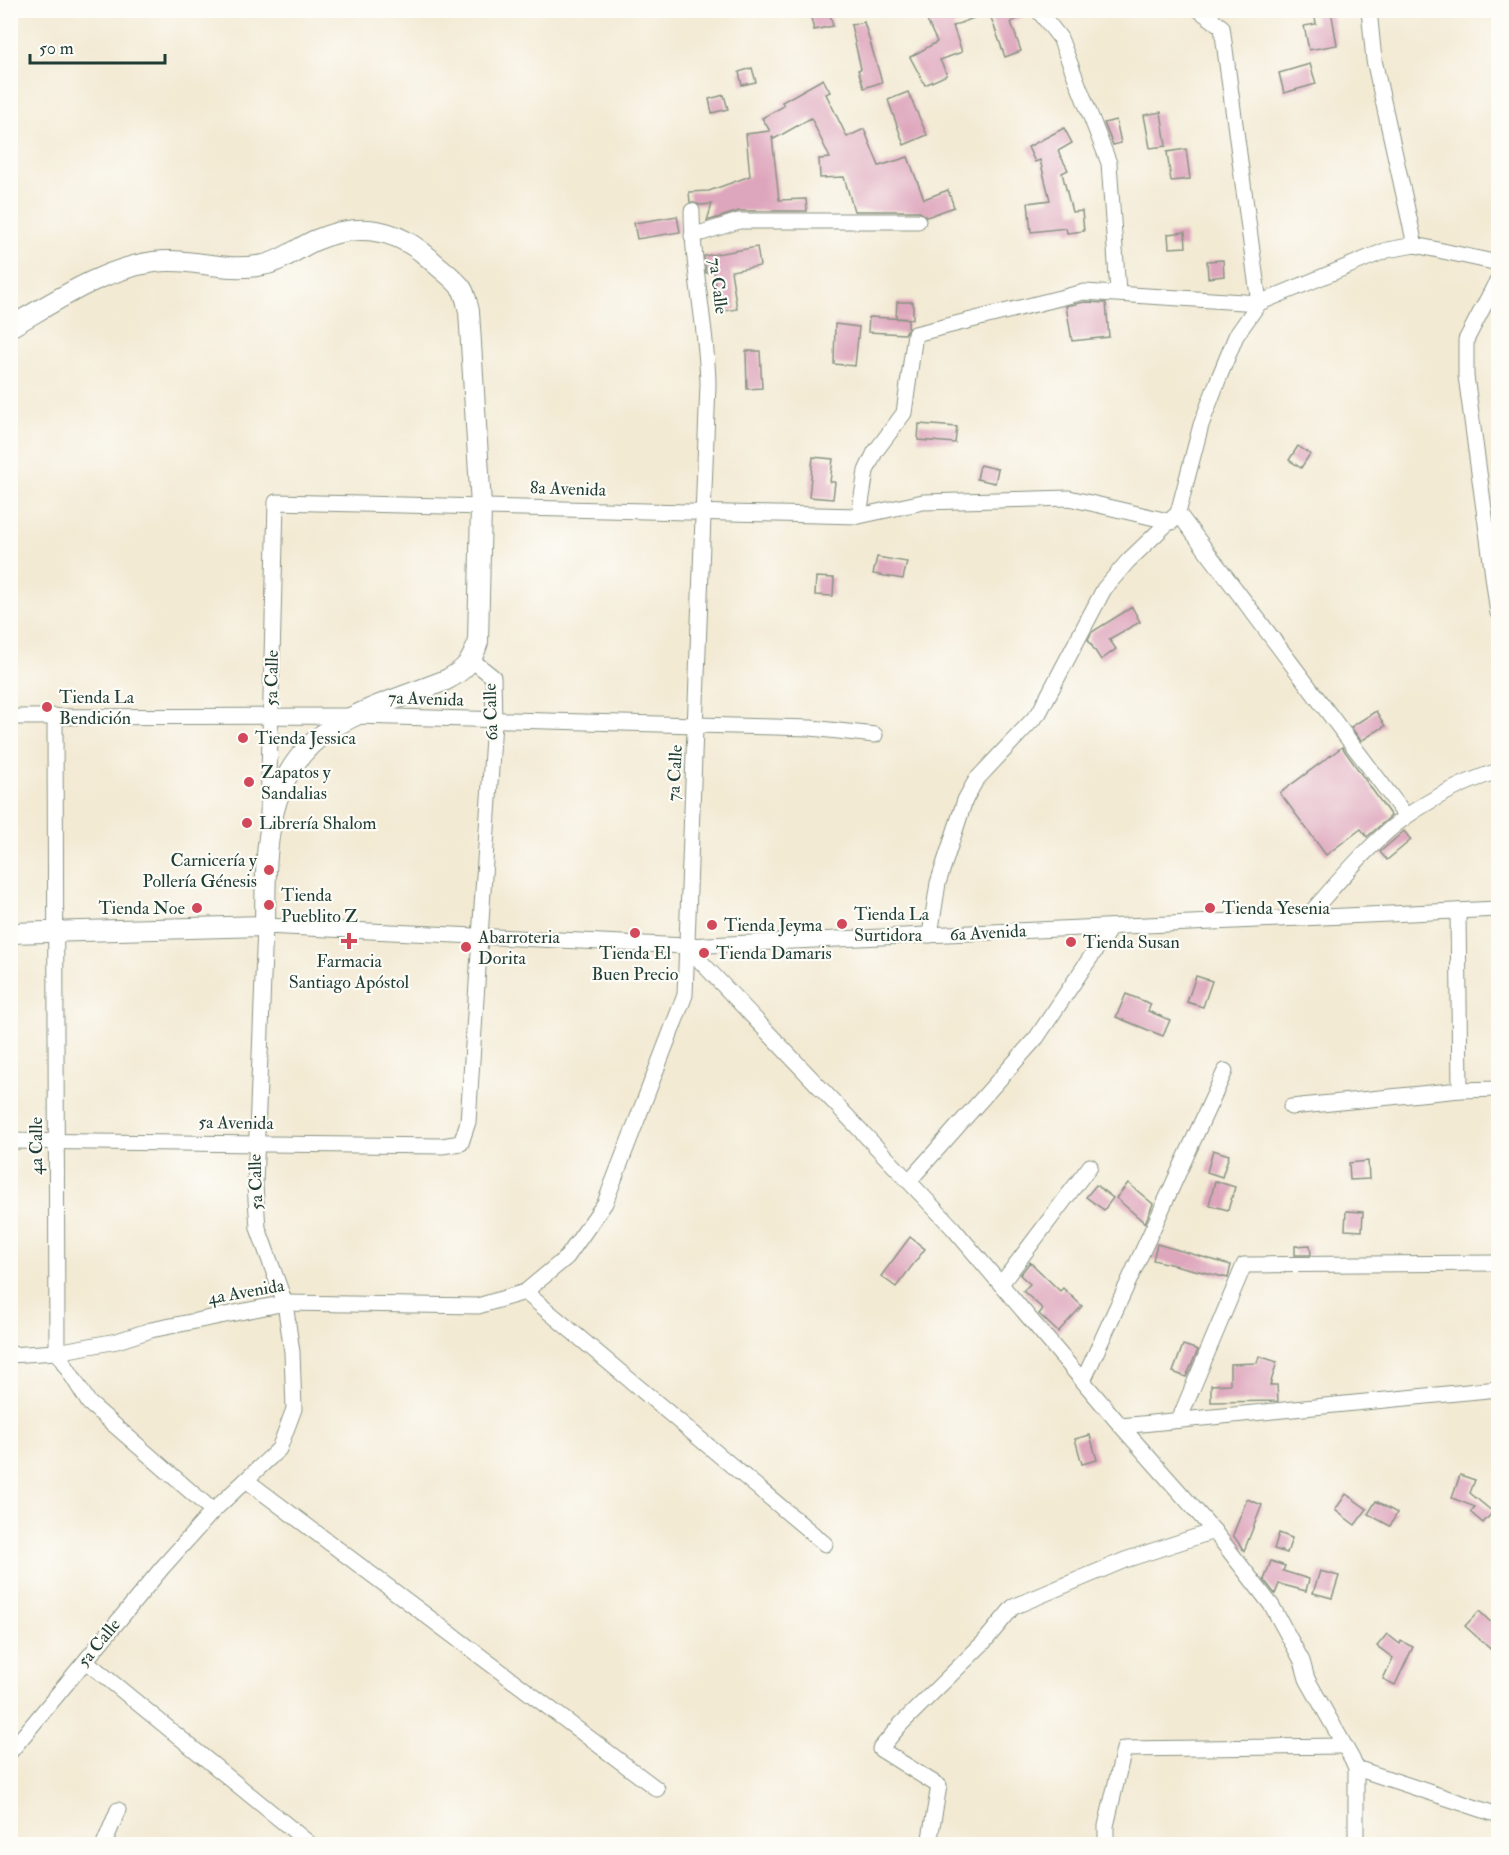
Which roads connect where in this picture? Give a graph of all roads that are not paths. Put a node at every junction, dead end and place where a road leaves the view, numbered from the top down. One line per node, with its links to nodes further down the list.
1 (1038, 10): 10 (street)
2 (1199, 10): 11 (street)
3 (1369, 10): 7 (street)
4 (693, 211): 6 (street, 7a Calle)
5 (918, 221): 6 (street)
6 (692, 236): 15 (street, 7a Calle)
7 (1415, 245): 8 (street); 11 (street)
8 (1498, 263)
9 (1498, 279): 18 (street)
10 (1118, 292): 11 (street); 16 (street)
11 (1259, 303): 17 (street)
12 (10, 327): 14 (street, 6a Calle)
13 (276, 502): 14 (street, 8a Avenida); 23 (street, 5a Calle)
14 (481, 506): 15 (street, 8a Avenida); 19 (street, 6a Calle)
15 (703, 512): 16 (street, 8a Avenida); 25 (street, 7a Calle)
16 (859, 516): 17 (street, 8a Avenida)
17 (1175, 518): 28 (street); 38 (street)
18 (1498, 613)
19 (473, 661): 21 (street); 24 (street, 6a Calle)
20 (55, 716): 22 (street, 7a Avenida); 23 (street, 7a Avenida); 36 (street, 4a Calle)
21 (356, 716): 23 (street, 7a Avenida); 24 (street, 7a Avenida); 29 (street)
22 (10, 717)
23 (271, 717): 29 (street, 5a Calle)
24 (494, 722): 25 (street, 7a Avenida); 37 (street, 6a Calle)
25 (696, 726): 26 (street, 7a Avenida); 39 (street, 7a Calle)
26 (875, 735)
27 (1498, 771): 28 (street)
28 (1406, 816): 32 (street)
29 (266, 860): 33 (street, 5a Calle)
30 (1498, 909): 31 (street, 6a Avenida)
31 (1458, 911): 32 (street, 6a Avenida); 42 (street)
32 (1306, 918): 34 (street, 6a Avenida)
33 (265, 926): 36 (street, 6a Avenida); 37 (street, 6a Avenida); 46 (street, 5a Calle)
34 (1112, 927): 38 (street, 6a Avenida); 49 (street)
35 (10, 933): 36 (street, 6a Avenida)
36 (56, 933): 45 (street, 4a Calle)
37 (481, 935): 39 (street, 6a Avenida); 47 (street, 6a Calle)
38 (930, 935): 39 (street, 6a Avenida)
39 (686, 946): 49 (street); 52 (street, 7a Calle)
40 (1225, 1071): 56 (street)
41 (1498, 1089): 42 (street)
42 (1460, 1090): 43 (street)
43 (1291, 1107)
44 (10, 1141): 45 (street, 5a Avenida)
45 (55, 1141): 46 (street, 5a Avenida); 54 (street, 4a Calle)
46 (255, 1142): 47 (street, 5a Avenida); 53 (street, 5a Calle)
47 (461, 1143)
48 (1090, 1166): 51 (street)
49 (909, 1181): 51 (street)
50 (1498, 1263): 58 (street)
51 (1001, 1284): 56 (street)
52 (525, 1292): 53 (street, 4a Avenida); 63 (street)
53 (285, 1303): 54 (street, 4a Avenida); 60 (street, 5a Calle)
54 (57, 1352): 55 (street, 4a Avenida); 61 (street)
55 (10, 1355)
56 (1083, 1381): 59 (street)
57 (1498, 1389): 58 (street)
58 (1179, 1420): 59 (street)
59 (1121, 1426): 62 (street)
60 (246, 1480): 61 (street, 5a Calle); 68 (street)
61 (213, 1510): 64 (street, 5a Calle)
62 (1214, 1531): 65 (street); 73 (street)
63 (825, 1544)
64 (86, 1661): 66 (street, 5a Calle); 72 (street)
65 (1344, 1746): 67 (street); 74 (street)
66 (10, 1752)
67 (1356, 1768): 70 (street); 75 (street)
68 (657, 1789)
69 (118, 1810): 71 (street)
70 (1498, 1815)
71 (104, 1845)
72 (310, 1845)
73 (929, 1845)
74 (1106, 1845)
75 (1356, 1845)

